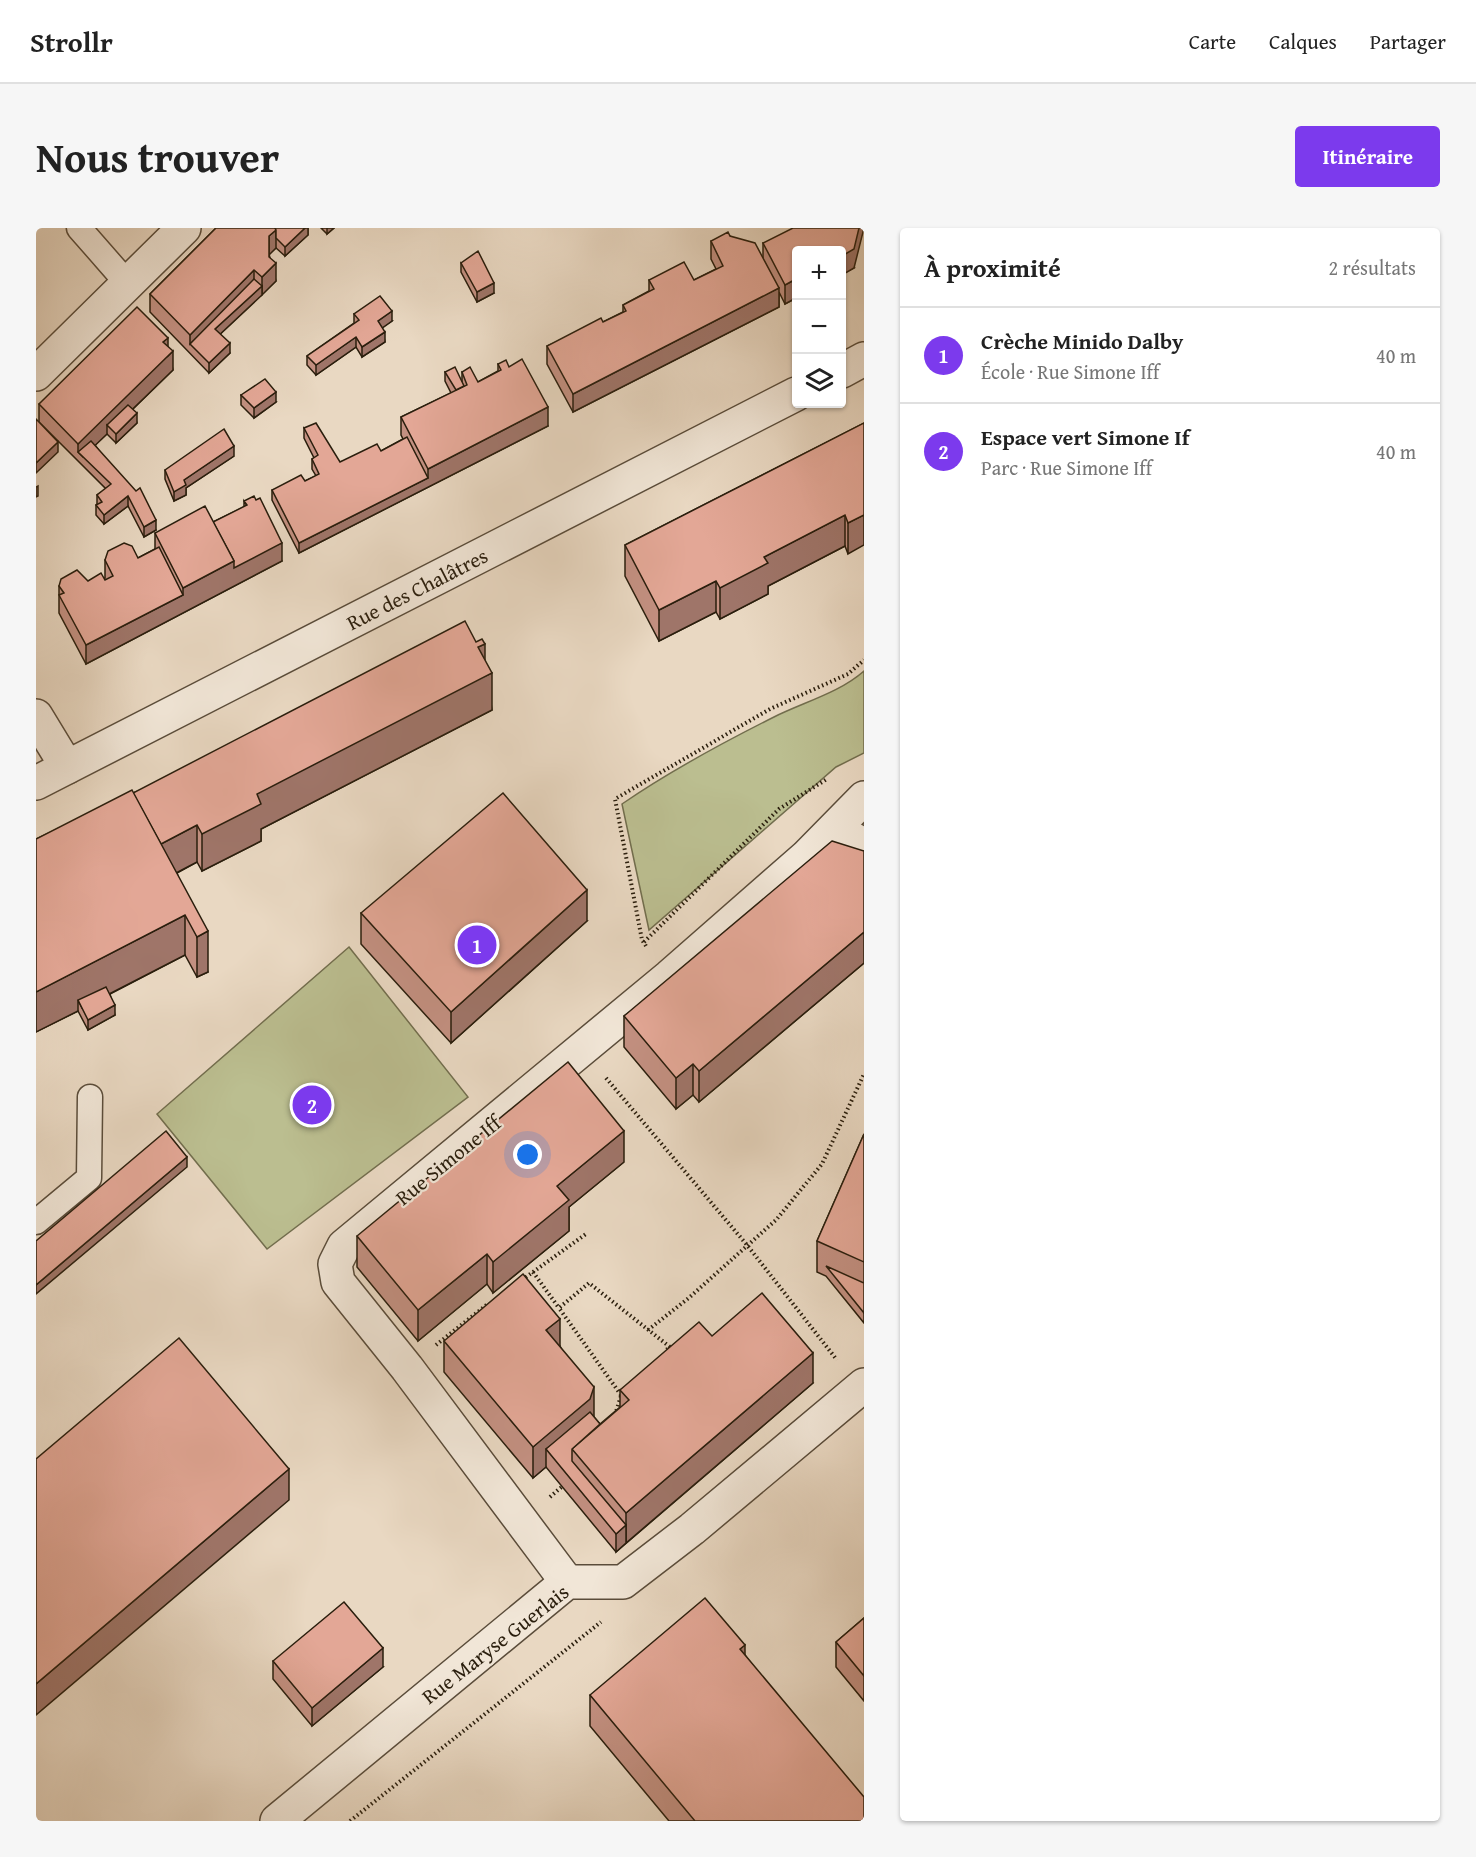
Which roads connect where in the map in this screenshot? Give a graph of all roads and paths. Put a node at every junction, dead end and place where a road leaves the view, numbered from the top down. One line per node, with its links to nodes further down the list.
1 (79, 228): 3 (lane)
2 (184, 228): 3 (street)
3 (128, 284): 6 (street)
4 (864, 359): 5 (street)
5 (846, 369)
6 (36, 374)
7 (792, 396): 10 (street, Rue des Chalâtres)
8 (864, 660): 16 (path)
9 (36, 716): 10 (street)
10 (67, 767): 12 (street, Rue des Chalâtres)
11 (835, 774): 16 (path)
12 (36, 783)
13 (864, 798): 14 (street, Rue Simone Iff)
14 (836, 829): 15 (street); 17 (street, Rue Simone Iff)
15 (864, 845)
16 (644, 942): 17 (path)
17 (669, 977): 18 (street, Rue Simone Iff)
18 (583, 1050): 23 (path); 30 (street, Rue Simone Iff)
19 (864, 1074): 23 (path)
20 (90, 1097): 21 (lane)
21 (36, 1222)
22 (586, 1234): 24 (path)
23 (747, 1245): 28 (path); 32 (path)
24 (533, 1272): 25 (path); 27 (path)
25 (516, 1284)
26 (491, 1302): 30 (path)
27 (559, 1308): 28 (path); 33 (path)
28 (648, 1330): 29 (path)
29 (662, 1355)
30 (407, 1368): 36 (street, Rue Simone Iff)
31 (629, 1387): 33 (path)
32 (862, 1387): 38 (street)
33 (621, 1395): 34 (path)
34 (612, 1425)
35 (573, 1476): 36 (path)
36 (523, 1523): 37 (street, Rue Simone Iff)
37 (567, 1582): 38 (street, Rue Maryse Guerlais); 39 (street, Rue Maryse Guerlais)
38 (623, 1582): 40 (path)
39 (277, 1821)
40 (350, 1821)

